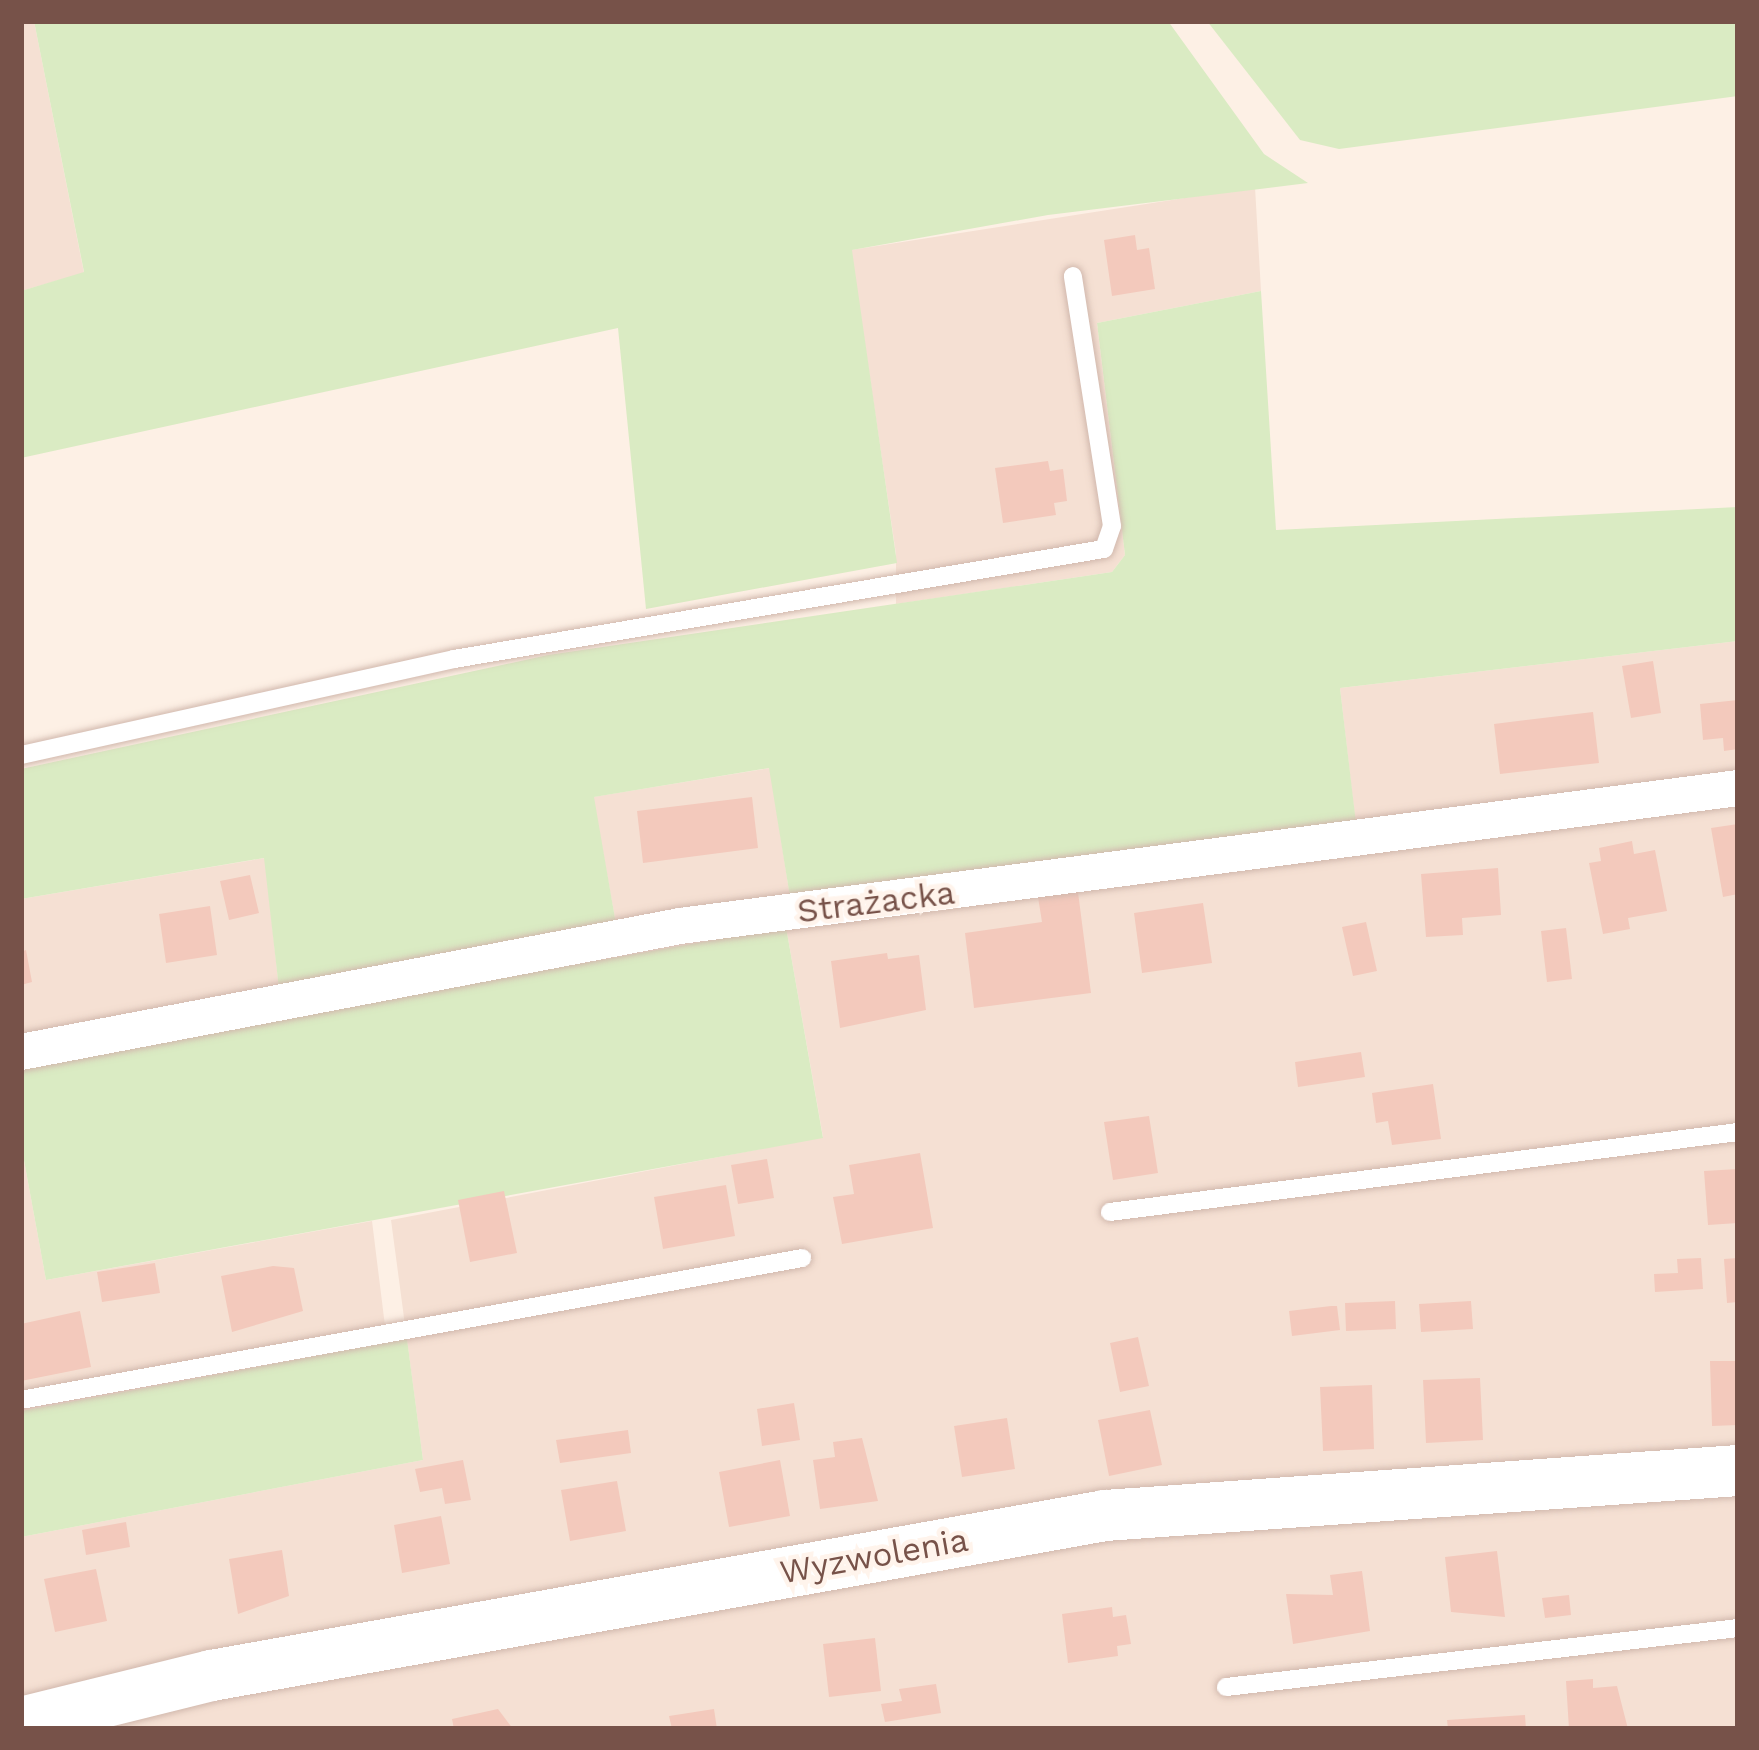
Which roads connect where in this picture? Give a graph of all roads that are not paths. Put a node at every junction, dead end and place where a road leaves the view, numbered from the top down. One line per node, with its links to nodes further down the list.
1 (1073, 276): 2 (lane)
2 (21, 755)
3 (1738, 788): 4 (street, Strażacka)
4 (21, 1052)
5 (1738, 1132): 6 (lane)
6 (1110, 1212)
7 (802, 1258): 8 (lane)
8 (21, 1400)
9 (1738, 1470): 12 (main road, Wyzwolenia)
10 (1738, 1628): 11 (lane)
11 (1226, 1688)
12 (21, 1722)

